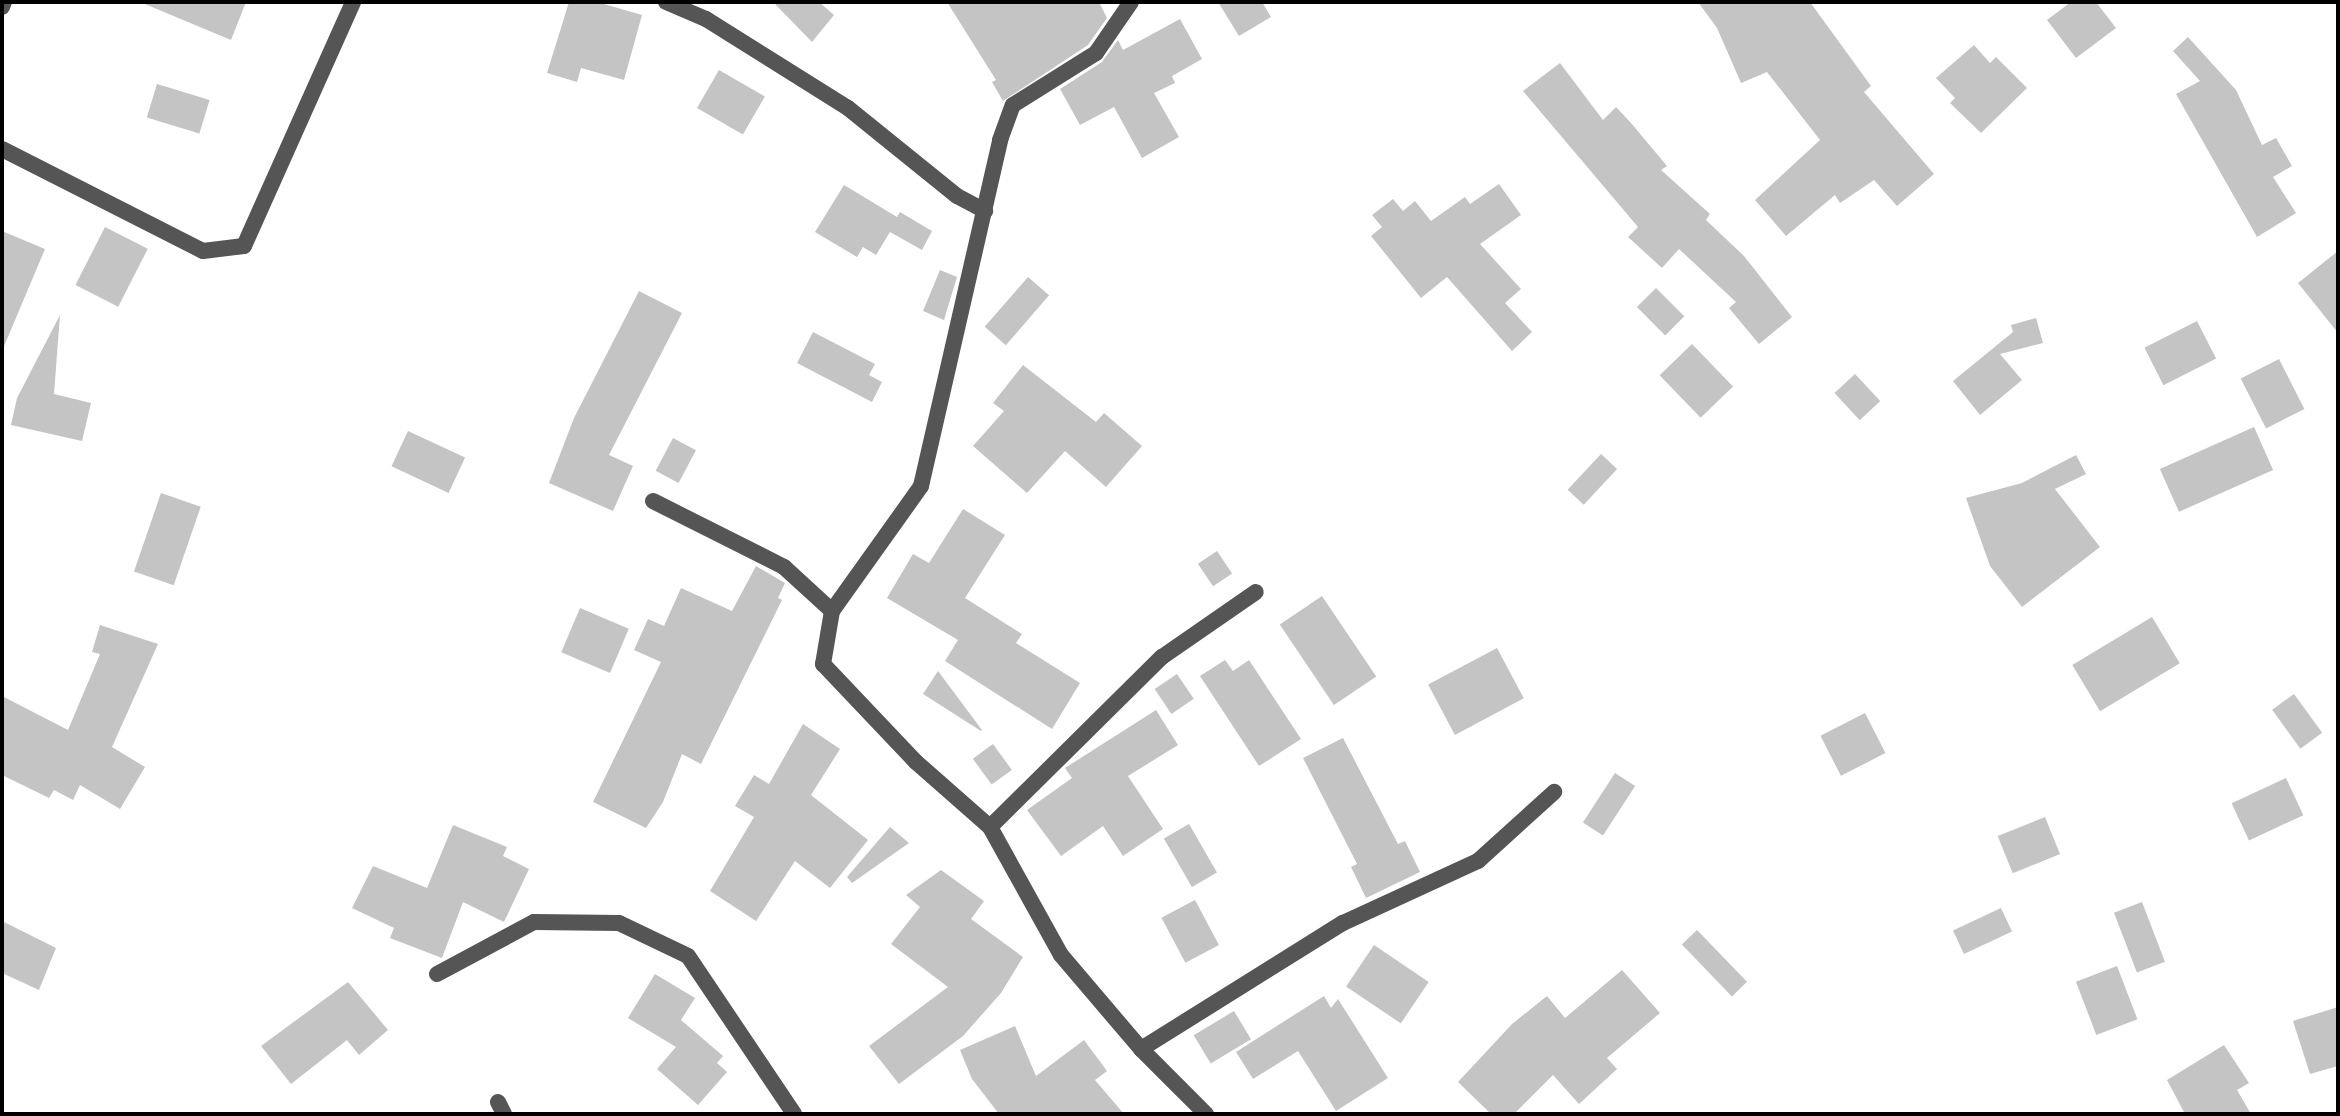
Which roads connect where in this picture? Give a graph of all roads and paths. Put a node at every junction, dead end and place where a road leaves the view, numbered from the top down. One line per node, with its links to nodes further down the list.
1 (353, 2): 4 (street)
2 (666, 2): 5 (street)
3 (1131, 2): 5 (street)
4 (2, 149)
5 (985, 211): 8 (street)
6 (653, 501): 8 (street)
7 (1256, 592): 10 (street)
8 (832, 611): 10 (street)
9 (1554, 792): 12 (street)
10 (990, 827): 12 (street)
11 (437, 974): 13 (street)
12 (1141, 1049): 14 (street)
13 (794, 1114)
14 (1206, 1114)

